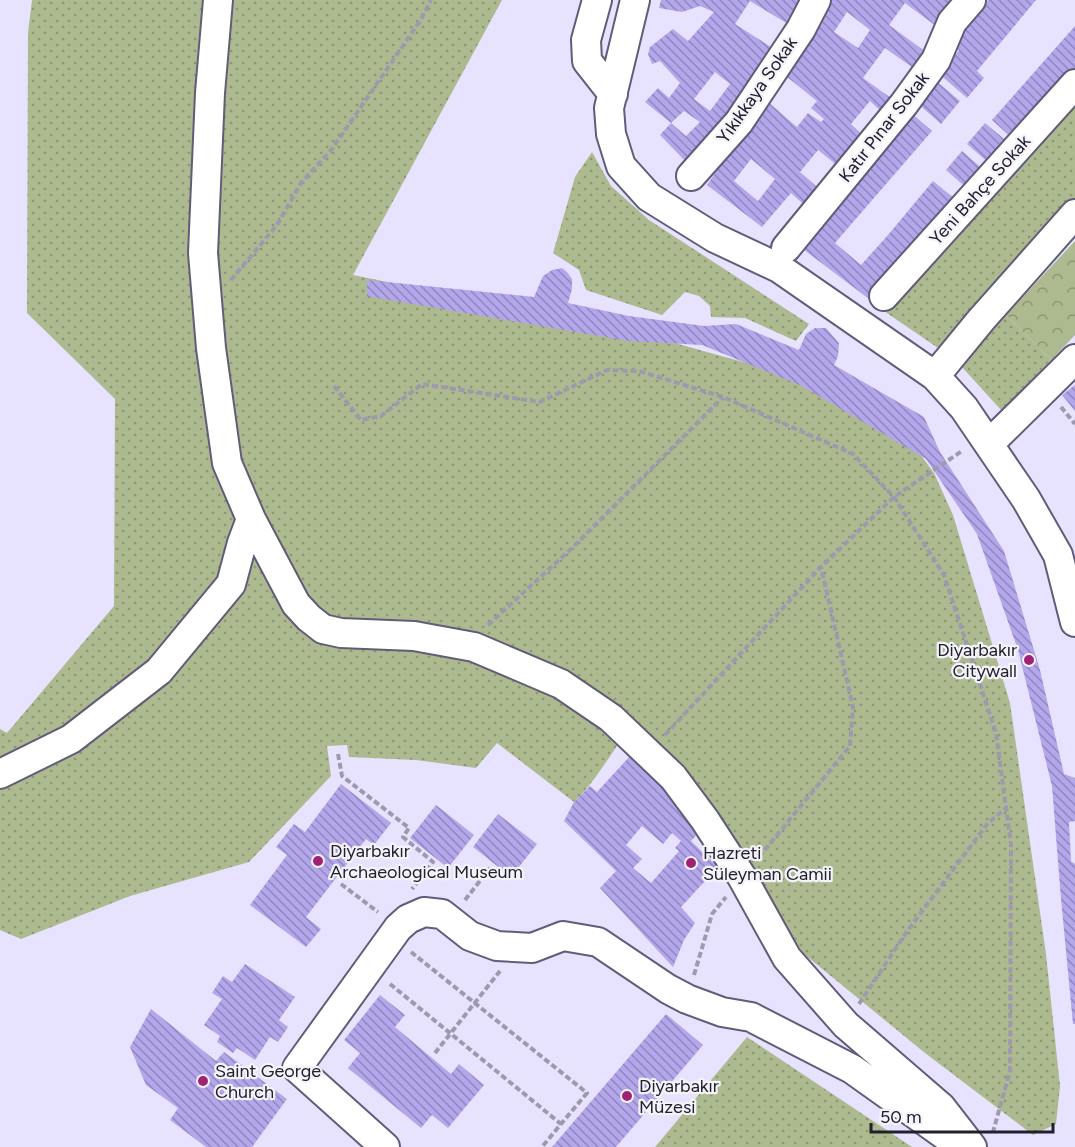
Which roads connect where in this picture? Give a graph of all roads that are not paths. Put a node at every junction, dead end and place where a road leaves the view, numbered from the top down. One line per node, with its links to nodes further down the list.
1 (218, 0): 15 (street)
2 (597, 0): 7 (street)
3 (635, 0): 7 (street)
4 (816, 0): 8 (street, Yıkıkkaya Sokak)
5 (970, 0): 10 (street, Katır Pınar Sokak)
6 (1075, 84): 11 (street, Yeni Bahçe Sokak)
7 (613, 94): 13 (street)
8 (691, 176)
9 (1075, 214): 13 (street)
10 (786, 248)
11 (884, 296)
12 (1075, 359): 14 (street)
13 (935, 376): 14 (street)
14 (976, 447): 16 (street)
15 (250, 519): 17 (street); 18 (street)
16 (1075, 622)
17 (0, 774)
18 (982, 1142)
19 (385, 1147): 20 (street)
20 (962, 1147)

